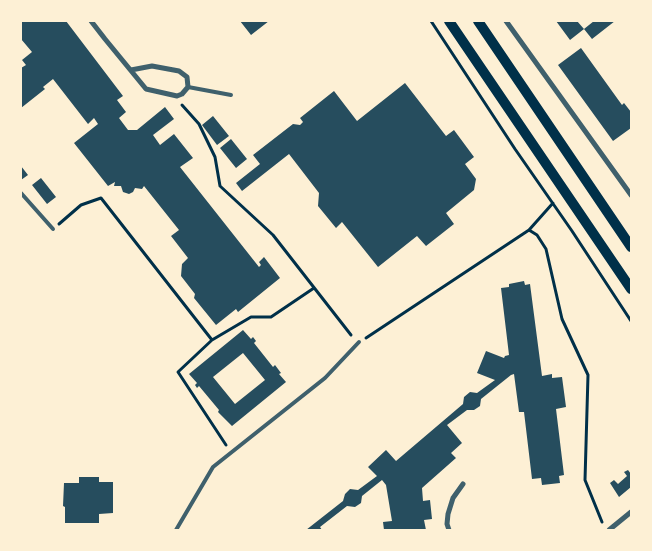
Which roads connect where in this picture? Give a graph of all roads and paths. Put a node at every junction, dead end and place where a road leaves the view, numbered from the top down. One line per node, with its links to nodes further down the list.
1 (91, 21): 6 (street)
2 (431, 21): 12 (path)
3 (449, 21): 17 (main road)
4 (478, 21): 15 (main road)
5 (506, 21): 11 (street)
6 (131, 70): 7 (street); 9 (street)
7 (188, 87): 8 (lane); 9 (street)
8 (231, 95)
9 (172, 96): 16 (path)
10 (21, 193): 13 (lane)
11 (631, 195)
12 (553, 203): 14 (path); 18 (path)
13 (53, 229): 19 (path)
14 (529, 230): 20 (path); 26 (path)
15 (631, 246)
16 (314, 288): 19 (path); 20 (path)
17 (631, 289)
18 (631, 321)
19 (212, 340): 21 (path)
20 (359, 342): 21 (lane)
21 (231, 452): 24 (lane)
22 (463, 484): 25 (street)
23 (631, 512): 26 (street)
24 (176, 530)
25 (449, 530)
26 (608, 530)

